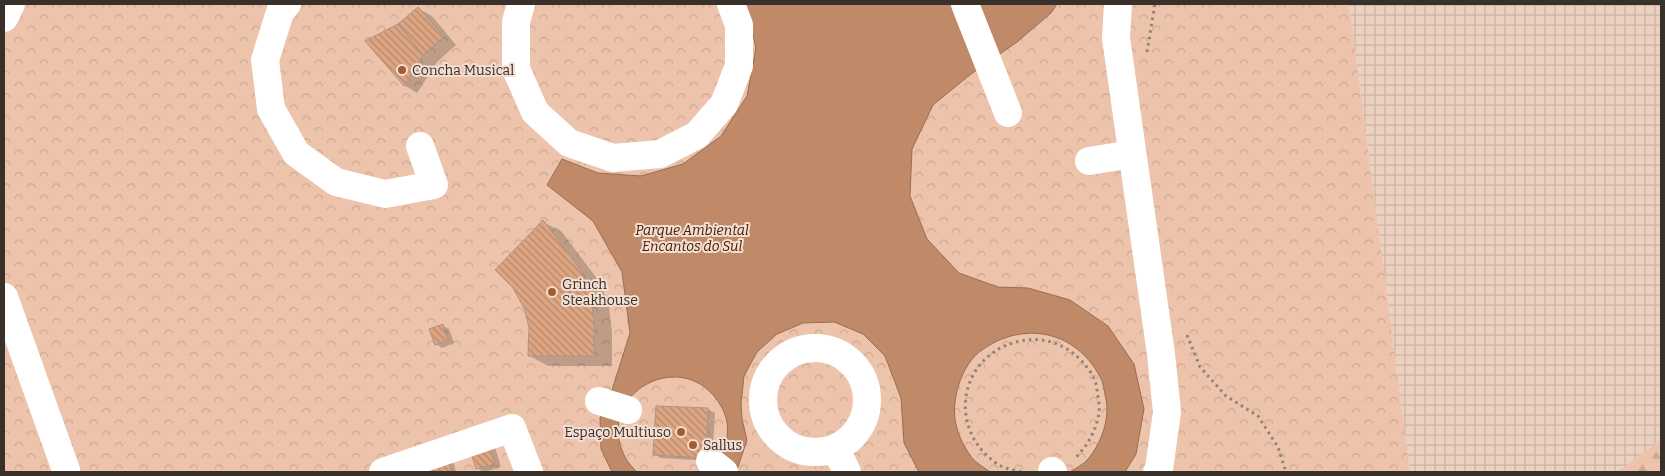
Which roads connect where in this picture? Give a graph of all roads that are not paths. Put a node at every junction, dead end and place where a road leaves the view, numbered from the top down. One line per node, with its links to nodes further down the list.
1 (11, 4): 7 (street)
2 (287, 4): 9 (street)
3 (521, 4): 4 (street)
4 (731, 4)
5 (965, 4): 8 (street)
6 (1118, 4): 10 (street)
7 (4, 18)
8 (1008, 113)
9 (420, 146)
10 (1132, 154): 11 (street); 16 (street)
11 (1089, 161)
12 (4, 297): 13 (street)
13 (66, 470)
14 (383, 472): 15 (street)
15 (530, 472)
16 (1157, 472)

